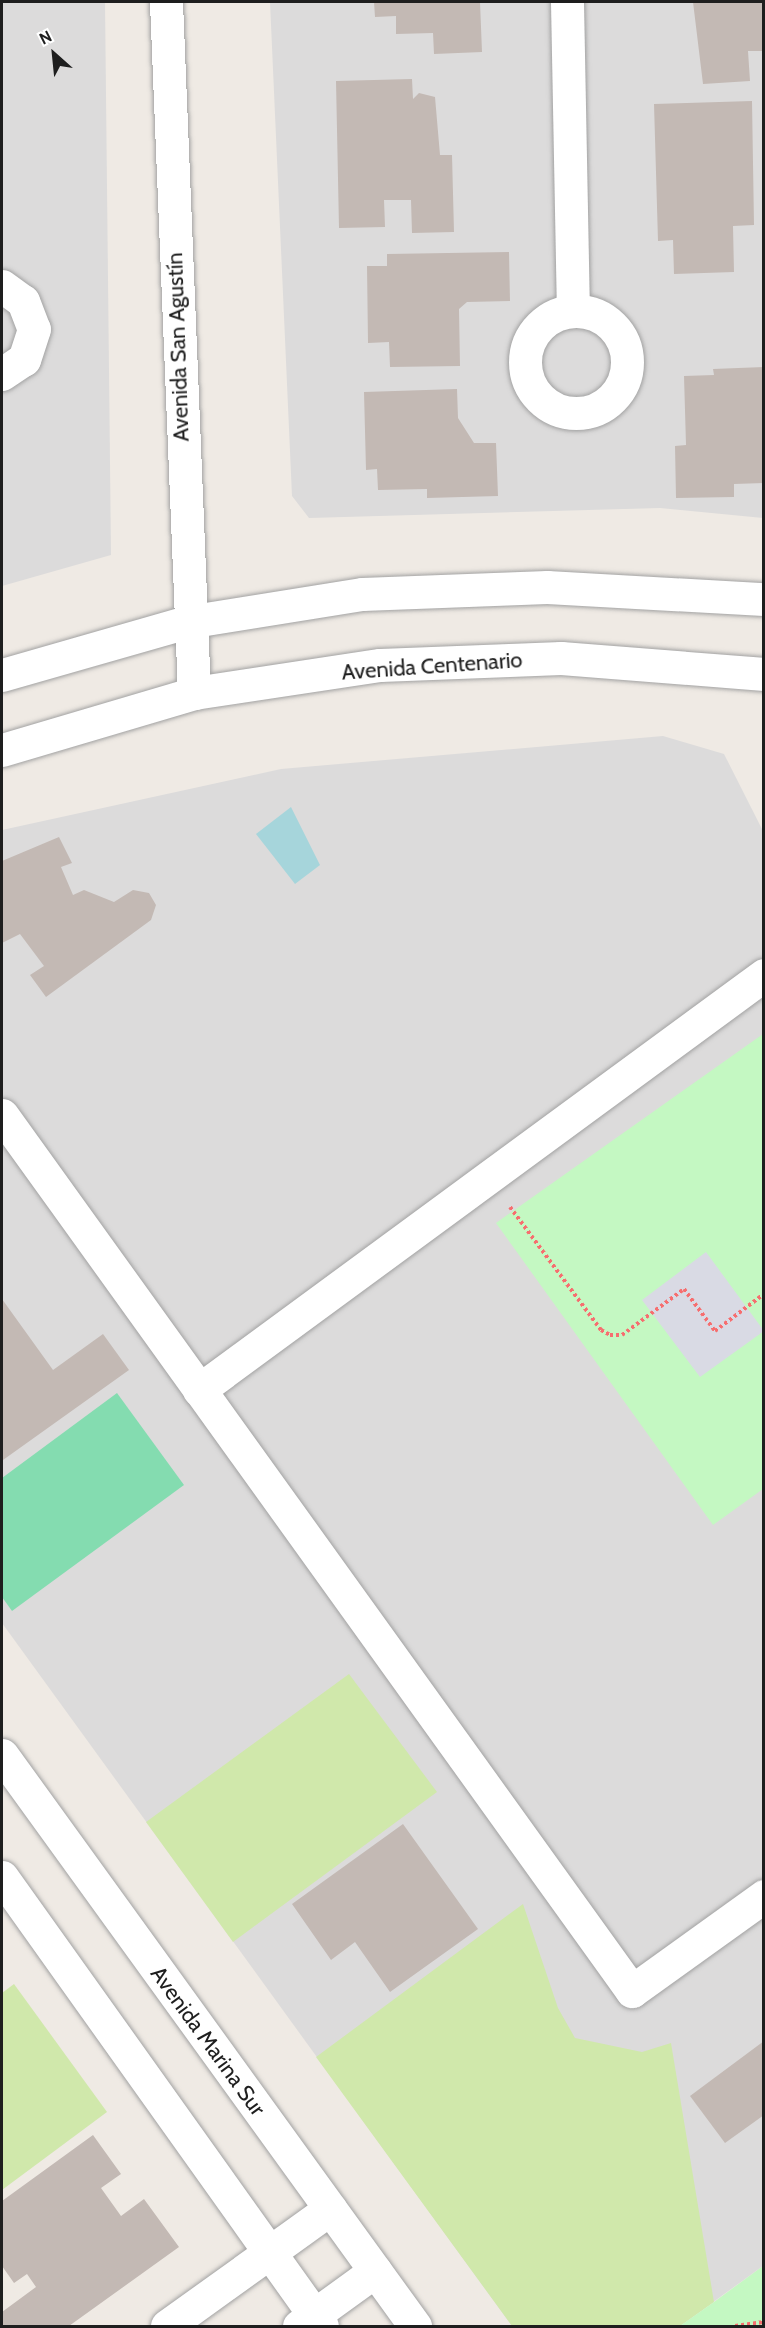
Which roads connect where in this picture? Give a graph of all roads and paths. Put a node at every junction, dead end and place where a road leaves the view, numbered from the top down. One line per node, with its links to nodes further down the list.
1 (166, 2): 7 (street, Avenida San Agustín)
2 (567, 2): 4 (street)
3 (2, 286): 5 (street)
4 (573, 310)
5 (2, 374)
6 (764, 599): 7 (street)
7 (187, 622): 9 (street); 10 (street, Avenida San Agustín)
8 (764, 674): 10 (street, Avenida Centenario)
9 (2, 675)
10 (194, 693): 11 (street, Avenida Centenario)
11 (2, 750)
12 (764, 975): 16 (street)
13 (2, 1115): 16 (street)
14 (510, 1208): 15 (path)
15 (764, 1294)
16 (199, 1390): 19 (street)
17 (2, 1755): 20 (street, Avenida Marina Sur)
18 (2, 1877): 21 (street)
19 (764, 1896)
20 (330, 2209): 21 (street); 22 (street, Avenida Marina Sur)
21 (269, 2253): 24 (street); 25 (street)
22 (375, 2271): 24 (street); 26 (street, Avenida Marina Sur)
23 (764, 2322): 27 (path)
24 (312, 2323)
25 (167, 2326)
26 (415, 2326)
27 (735, 2326)

